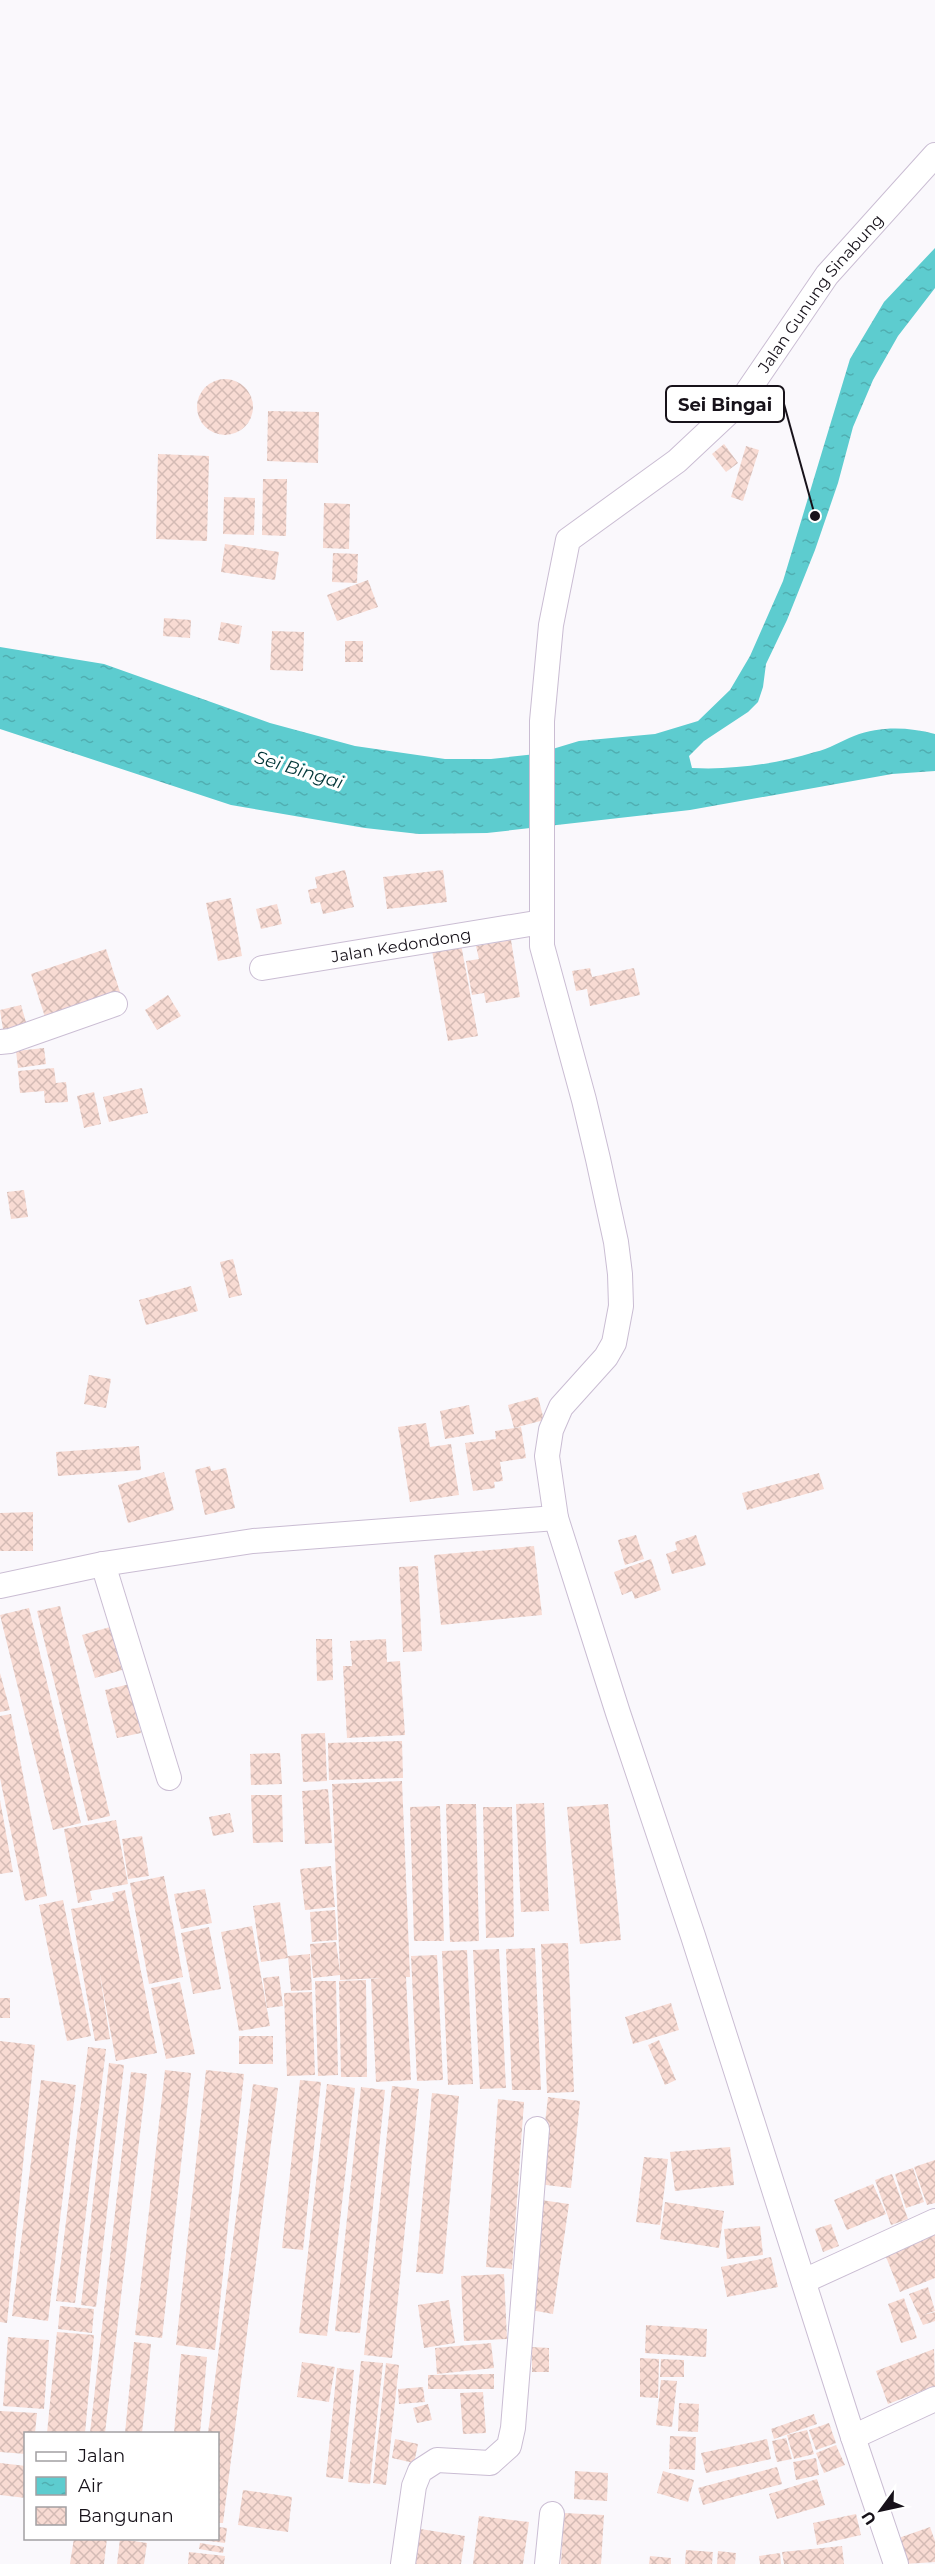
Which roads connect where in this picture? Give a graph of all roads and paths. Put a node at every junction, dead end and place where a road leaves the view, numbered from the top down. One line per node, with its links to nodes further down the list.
1 (935, 156): 2 (street, Jalan Gunung Sinabung)
2 (542, 922): 3 (street, Jalan Kedondong); 6 (street, Jalan Gunung Sinabung)
3 (262, 968)
4 (115, 1004): 5 (street)
5 (0, 1042)
6 (556, 1518): 7 (street); 12 (street, Jalan Gunung Sinabung)
7 (103, 1564): 8 (street); 9 (street)
8 (0, 1586)
9 (169, 1778)
10 (537, 2128): 16 (street)
11 (935, 2221): 12 (street)
12 (804, 2281): 14 (street, Jalan Gunung Sinabung)
13 (935, 2399): 14 (street)
14 (852, 2437): 18 (street, Jalan Gunung Sinabung)
15 (552, 2514): 17 (street)
16 (403, 2564)
17 (547, 2564)
18 (896, 2564)

